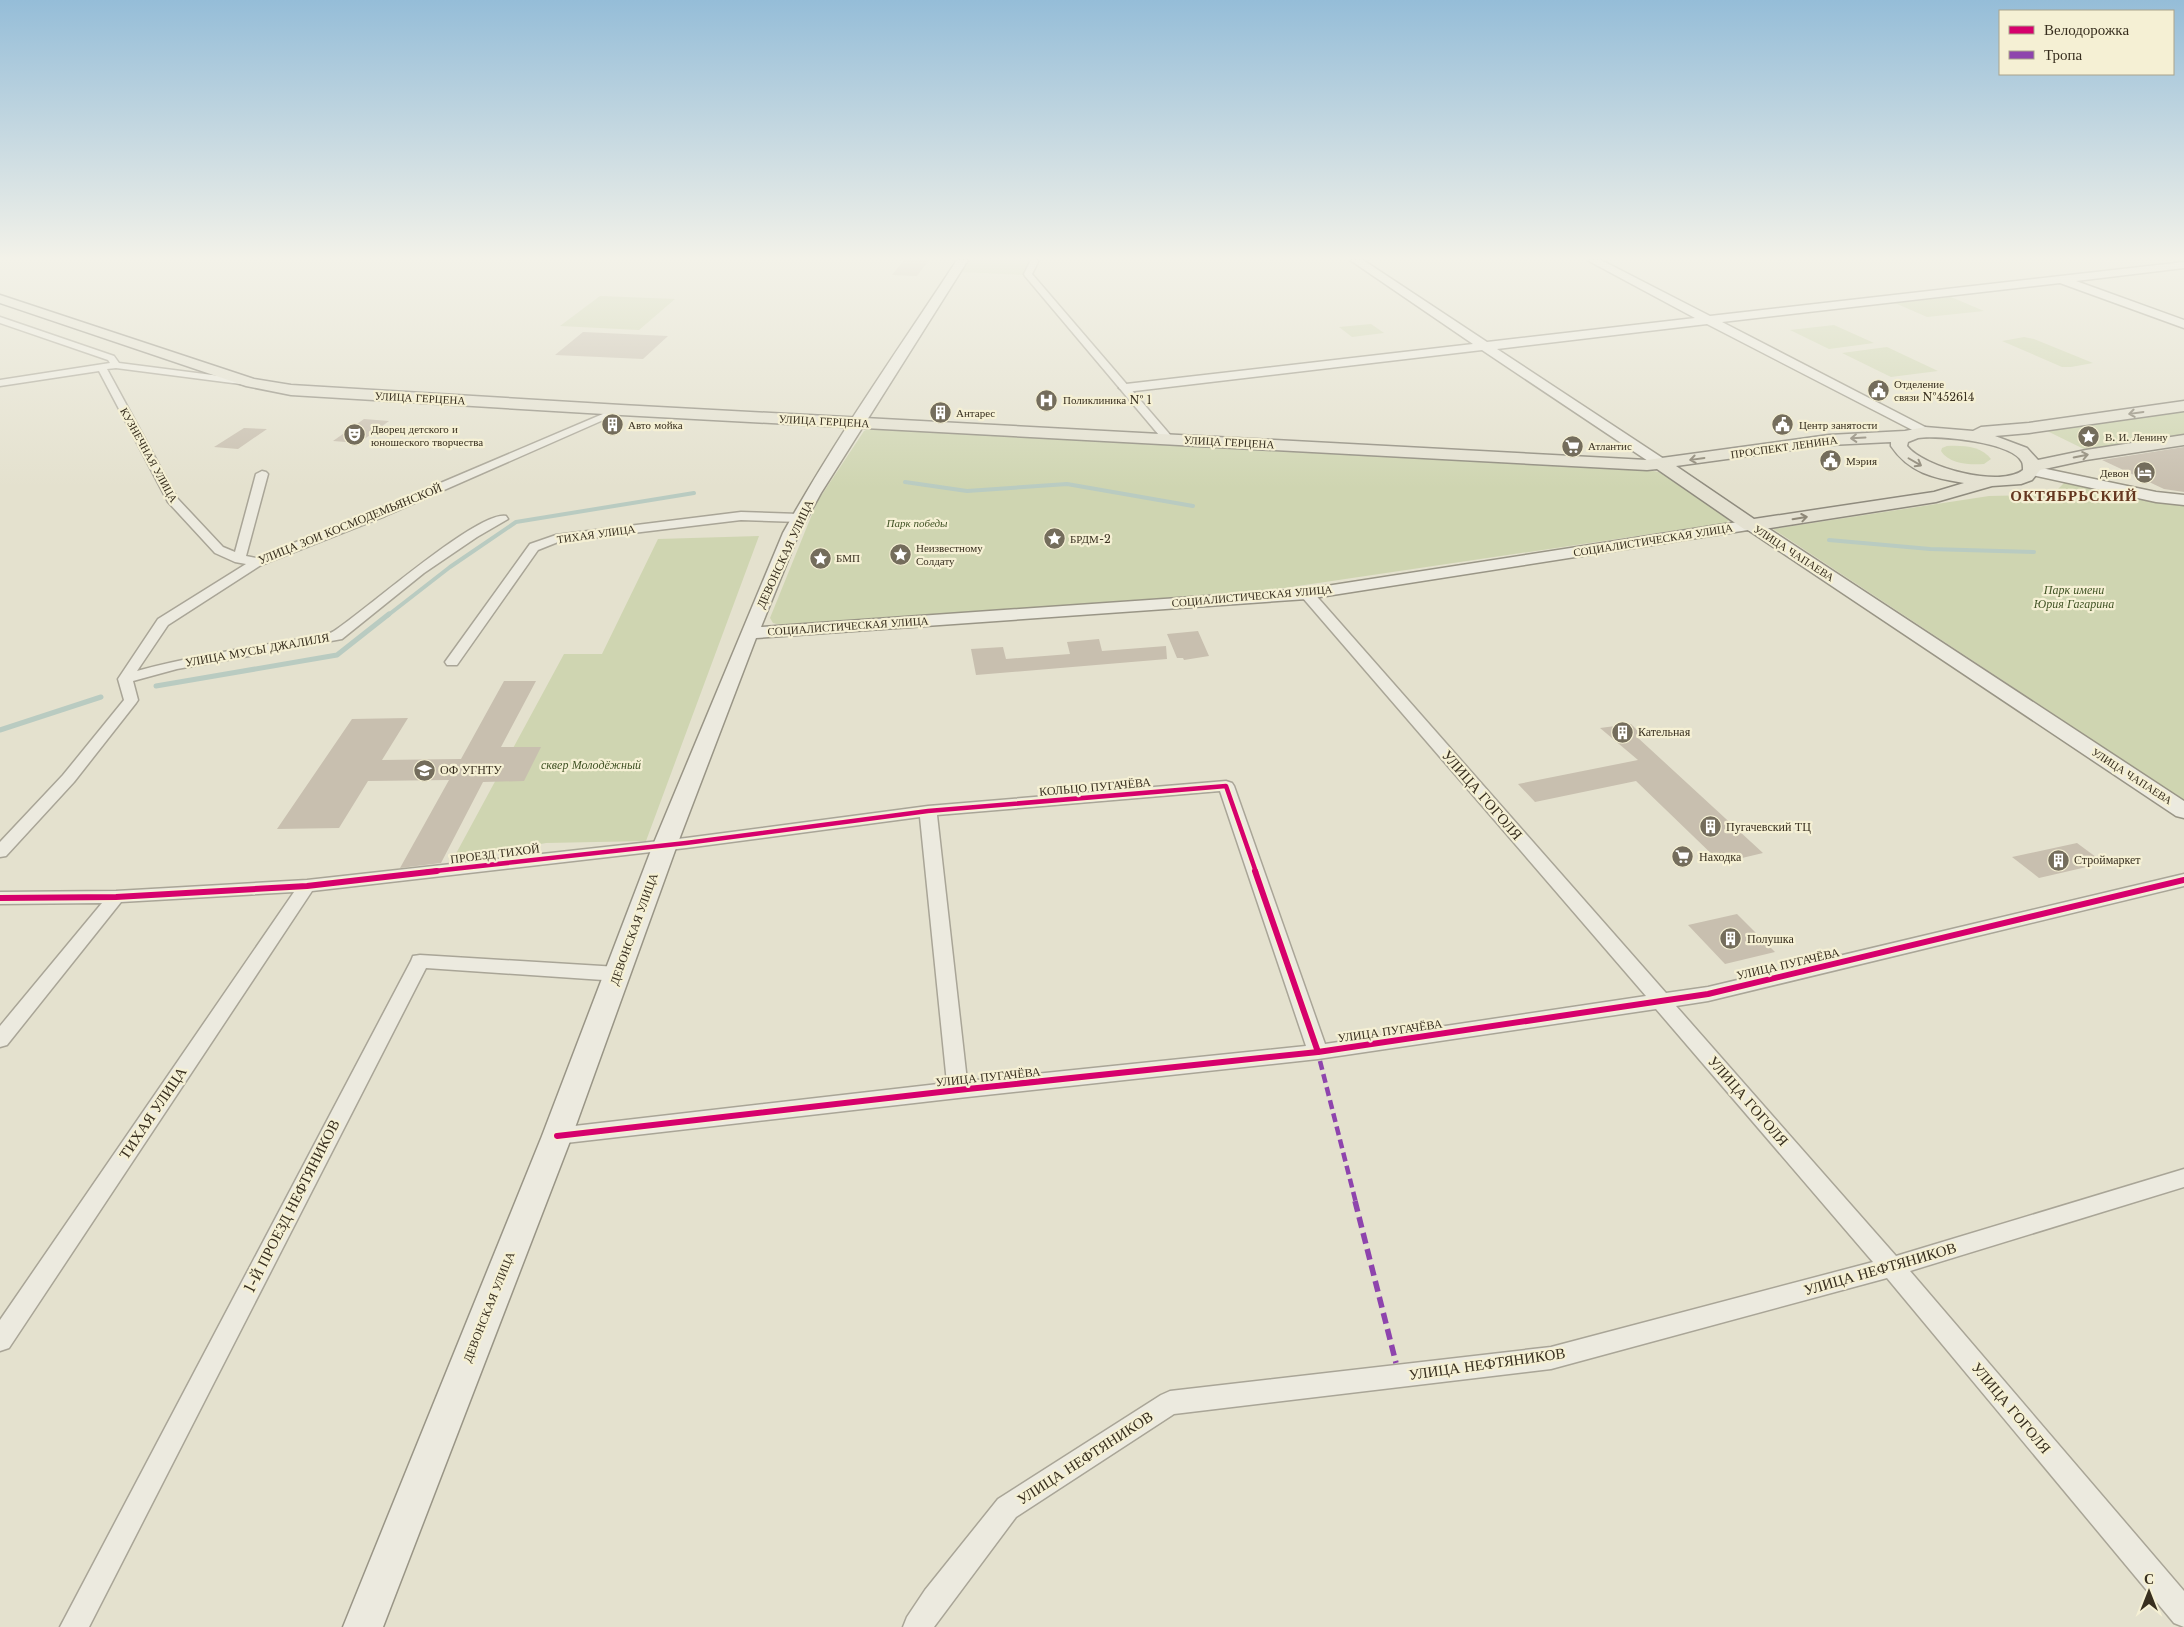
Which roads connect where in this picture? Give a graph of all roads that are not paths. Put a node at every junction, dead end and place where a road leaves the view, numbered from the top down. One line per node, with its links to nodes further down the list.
1 (47, 336): 9 (street)
2 (110, 336): 12 (main road, УЛИЦА ГЕРЦЕНА)
3 (914, 336): 16 (street, ДЕВОНСКАЯ УЛИЦА)
4 (1081, 336): 13 (street)
5 (1469, 336): 8 (street, УЛИЦА ЧАПАЕВА)
6 (1571, 336): 8 (street)
7 (1739, 336): 17 (street)
8 (1484, 346): 13 (street); 22 (street, УЛИЦА ЧАПАЕВА)
9 (116, 365): 10 (street); 12 (street)
10 (102, 368): 11 (street); 30 (street, КУЗНЕЧНАЯ УЛИЦА)
11 (0, 383)
12 (251, 383): 15 (main road, УЛИЦА ГЕРЦЕНА)
13 (1126, 388): 20 (street)
14 (2184, 406): 18 (main road, one-way to 18)
15 (621, 410): 16 (main road, УЛИЦА ГЕРЦЕНА); 31 (street, УЛИЦА ЗОИ КОСМОДЕМЬЯНСКОЙ)
16 (857, 423): 20 (main road, УЛИЦА ГЕРЦЕНА); 27 (street, ДЕВОНСКАЯ УЛИЦА)
17 (1924, 432): 18 (main road, ПРОСПЕКТ ЛЕНИНА); 19 (main road, ПРОСПЕКТ ЛЕНИНА)
18 (1955, 432): 23 (main road)
19 (1907, 436): 22 (main road, ПРОСПЕКТ ЛЕНИНА, one-way to 22); 25 (main road, one-way to 25)
20 (1168, 439): 22 (main road, УЛИЦА ГЕРЦЕНА)
21 (2184, 440): 23 (main road, one-way to 21)
22 (1662, 464): 29 (main road, УЛИЦА ЧАПАЕВА)
23 (2033, 469): 25 (main road); 26 (street)
24 (262, 474): 30 (street)
25 (1991, 481): 29 (main road, one-way to 25)
26 (2184, 500)
27 (799, 518): 33 (street, ДЕВОНСКАЯ УЛИЦА); 34 (street, ТИХАЯ УЛИЦА)
28 (502, 519): 35 (street, УЛИЦА МУСЫ ДЖАЛИЛЯ)
29 (1751, 525): 32 (street, СОЦИАЛИСТИЧЕСКАЯ УЛИЦА); 37 (street, УЛИЦА ЧАПАЕВА)
30 (239, 559): 31 (street, КУЗНЕЧНАЯ УЛИЦА)
31 (257, 562): 35 (street, УЛИЦА ЗОИ КОСМОДЕМЬЯНСКОЙ)
32 (1307, 594): 33 (street, СОЦИАЛИСТИЧЕСКАЯ УЛИЦА); 45 (street, УЛИЦА ГОГОЛЯ)
33 (748, 633): 38 (street, ДЕВОНСКАЯ УЛИЦА)
34 (452, 662)
35 (125, 679): 39 (street)
36 (928, 811): 38 (street, КОЛЬЦО ПУГАЧЁВА); 47 (street, КОЛЬЦО ПУГАЧЁВА); 48 (street)
37 (2184, 811)
38 (676, 844): 41 (street, ПРОЕЗД ТИХОЙ); 44 (street, ДЕВОНСКАЯ УЛИЦА)
39 (0, 852)
40 (2184, 880): 45 (street, УЛИЦА ПУГАЧЁВА)
41 (307, 886): 42 (street, ПРОЕЗД ТИХОЙ); 52 (street, ТИХАЯ УЛИЦА)
42 (116, 897): 43 (street, ПРОЕЗД ТИХОЙ); 46 (street)
43 (0, 898)
44 (618, 974): 49 (street, ДЕВОНСКАЯ УЛИЦА); 54 (street, 1-Й ПРОЕЗД НЕФТЯНИКОВ)
45 (1660, 1001): 47 (street, УЛИЦА ПУГАЧЁВА); 51 (street, УЛИЦА ГОГОЛЯ)
46 (0, 1040)
47 (1318, 1052): 48 (street, УЛИЦА ПУГАЧЁВА)
48 (958, 1090): 49 (street, УЛИЦА ПУГАЧЁВА)
49 (557, 1136): 55 (street, ДЕВОНСКАЯ УЛИЦА)
50 (2184, 1178): 51 (street, УЛИЦА НЕФТЯНИКОВ)
51 (1892, 1267): 53 (street, УЛИЦА ГОГОЛЯ); 56 (street, УЛИЦА НЕФТЯНИКОВ)
52 (0, 1340)
53 (2184, 1613)
54 (74, 1627)
55 (363, 1627)
56 (917, 1627)

